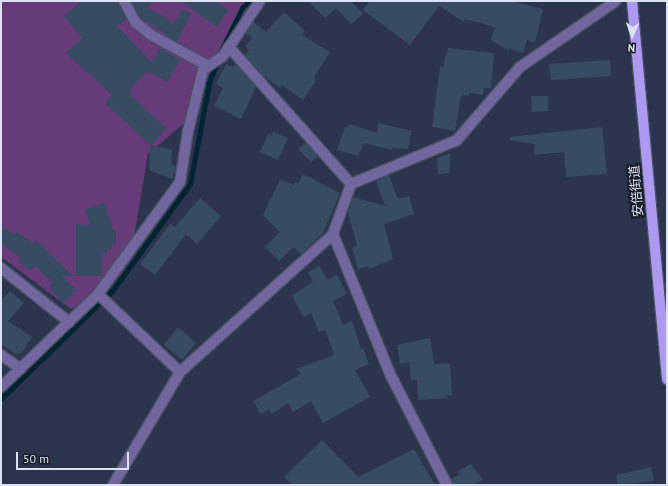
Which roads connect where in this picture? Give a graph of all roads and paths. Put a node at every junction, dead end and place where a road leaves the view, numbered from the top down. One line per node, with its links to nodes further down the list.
1 (124, 1): 6 (street)
2 (260, 1): 5 (street)
3 (616, 1): 7 (street)
4 (632, 1): 15 (main road, 安倍街道)
5 (230, 47): 6 (street); 7 (street)
6 (208, 66): 10 (street)
7 (351, 184): 8 (street)
8 (333, 234): 14 (street); 18 (street)
9 (1, 268): 11 (street)
10 (98, 294): 11 (street); 14 (street)
11 (69, 322): 13 (street)
12 (1, 355): 13 (street)
13 (21, 369): 16 (street)
14 (180, 372): 17 (street)
15 (667, 379)
16 (1, 387)
17 (113, 485)
18 (446, 485)

